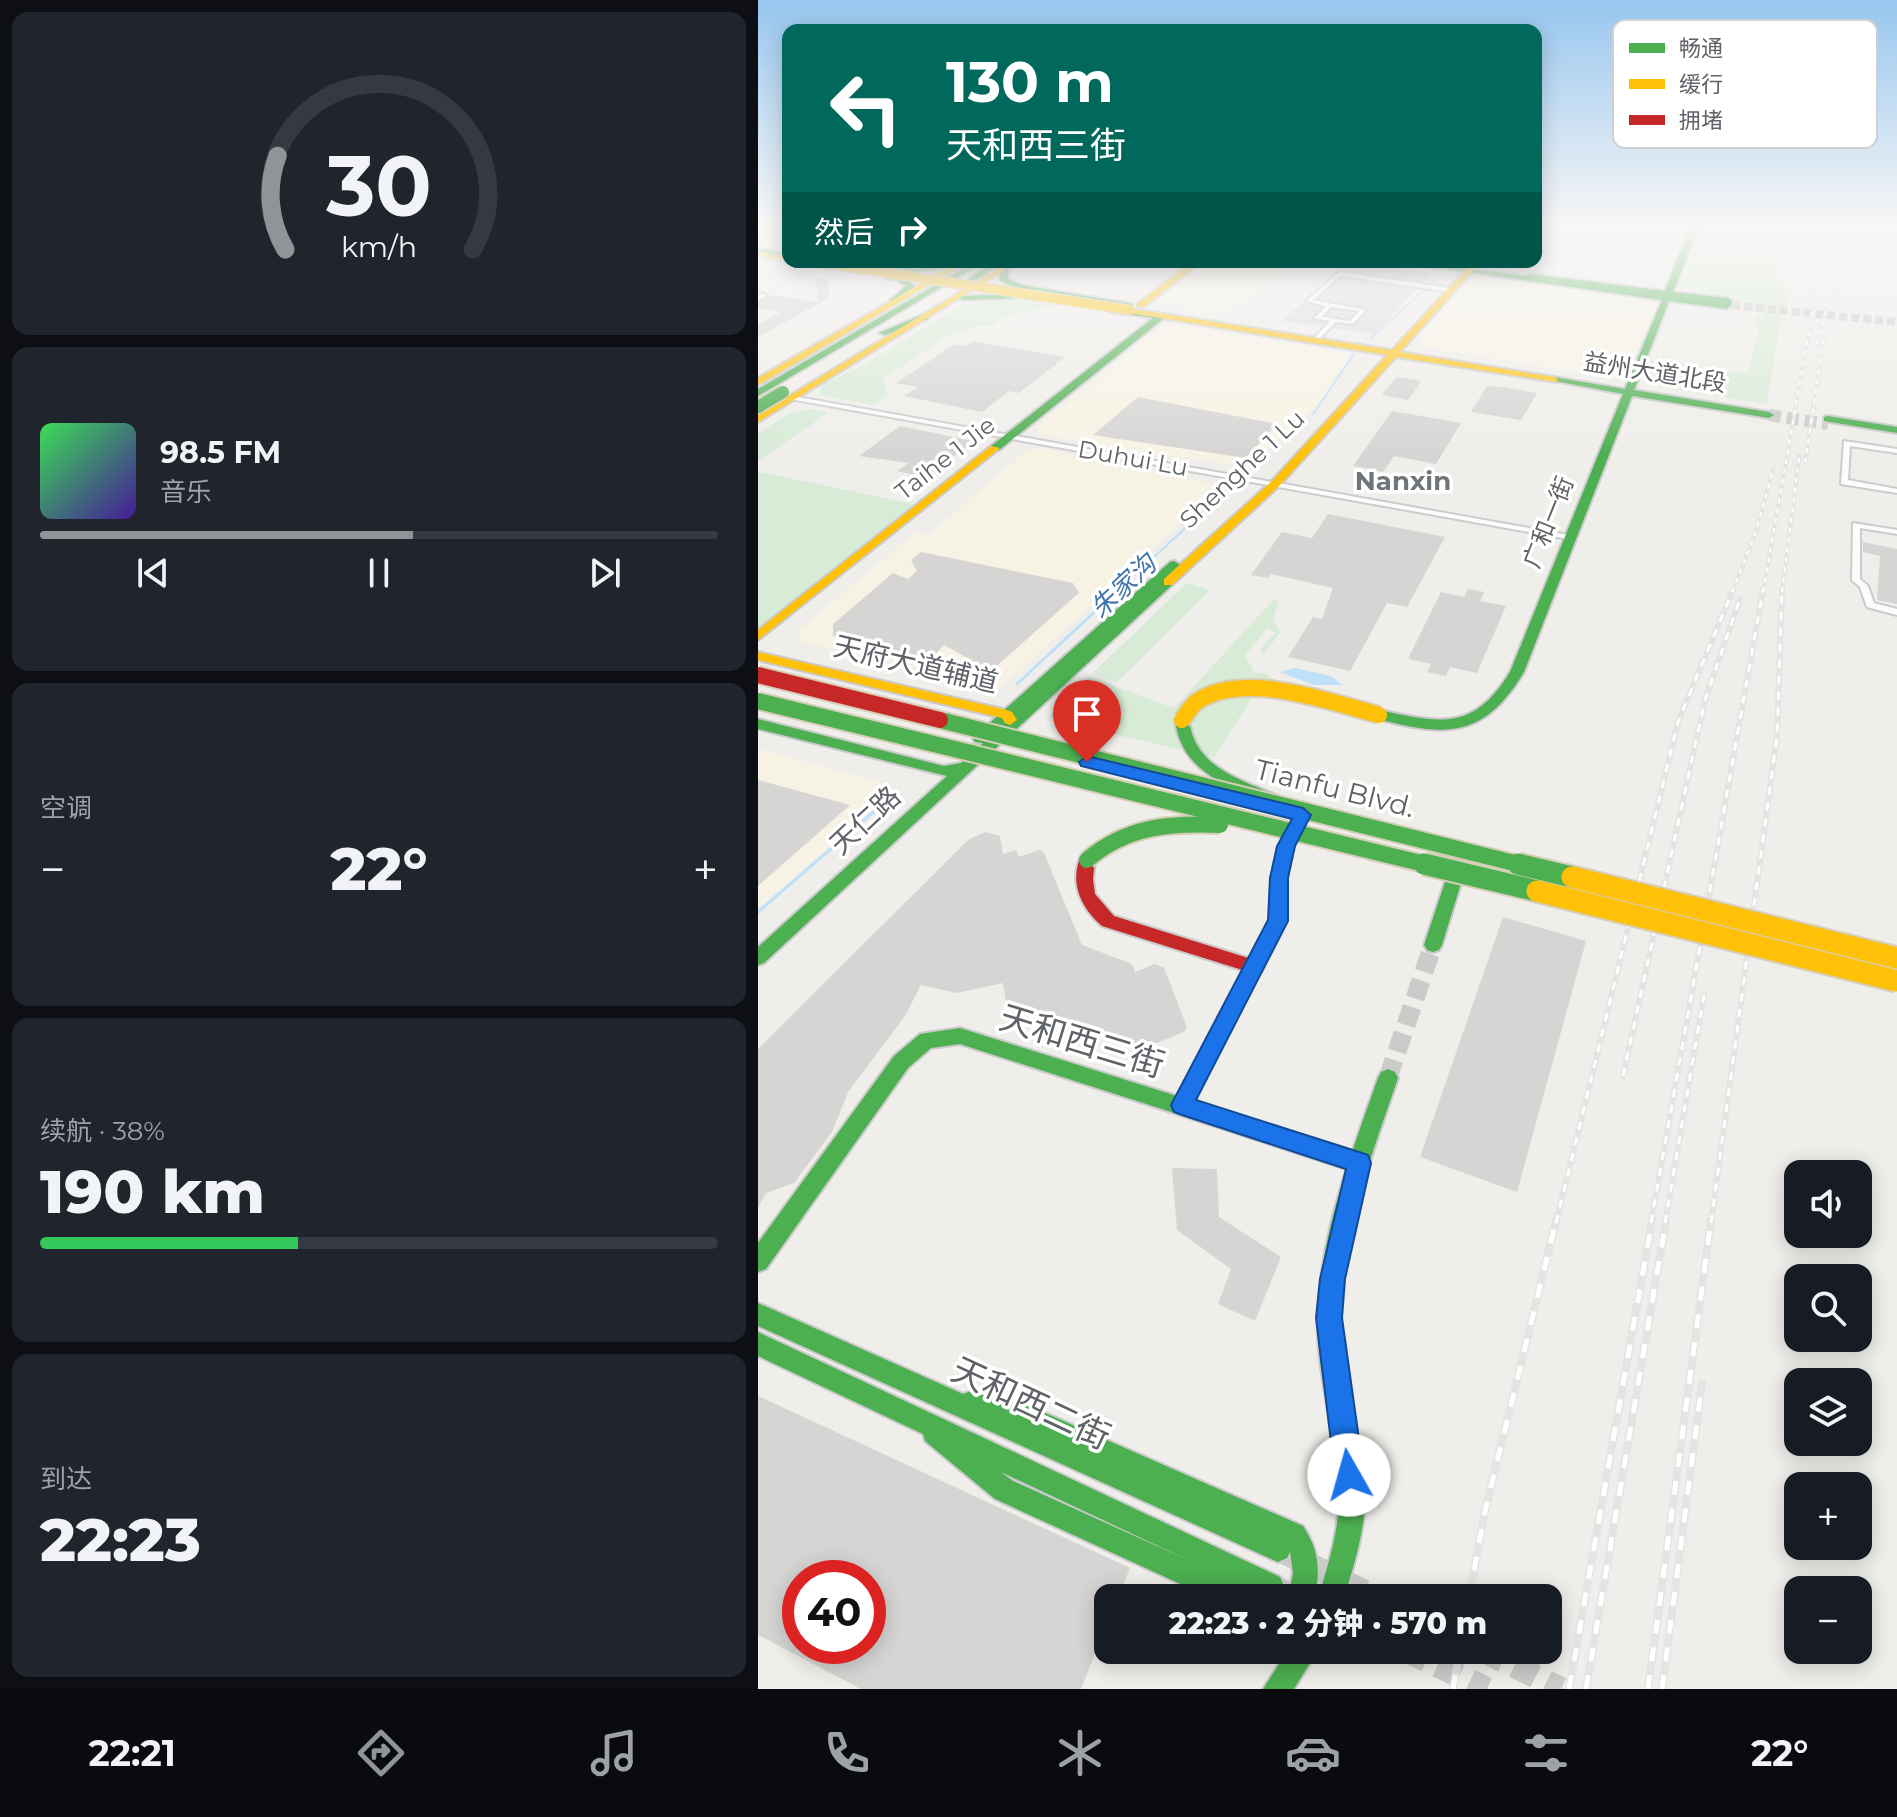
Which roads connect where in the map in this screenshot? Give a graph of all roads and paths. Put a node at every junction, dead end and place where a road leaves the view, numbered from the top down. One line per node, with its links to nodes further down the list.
1 (892, 302): 21 (main road)
2 (895, 302): 21 (main road)
3 (919, 302): 25 (main road)
4 (932, 302): 25 (main road)
5 (949, 302): 18 (main road)
6 (953, 302): 18 (main road)
7 (1083, 302): 22 (main road)
8 (1090, 302): 20 (main road)
9 (1092, 302): 20 (main road, bridge)
10 (1095, 302): 20 (main road, bridge)
11 (1143, 302): 20 (main road)
12 (1313, 302): 19 (street)
13 (1424, 302): 27 (main road)
14 (1437, 302): 27 (main road)
15 (1665, 302): 28 (main road, 广和一街)
16 (1712, 302): 17 (main road)
17 (1721, 303)
18 (946, 304): 23 (main road)
19 (1330, 305): 24 (street); 24 (street)
20 (1135, 308): 22 (main road)
21 (879, 311): 25 (main road); 29 (main road)
22 (1171, 315): 26 (main road); 27 (main road); 35 (main road, Taihe 1 Jie)
23 (924, 317): 25 (main road); 29 (main road)
24 (1335, 320): 26 (street)
25 (875, 331): 29 (main road)
26 (1318, 337): 27 (main road)
27 (1391, 351): 28 (main road, 益州大道北段); 37 (main road, Shenghe 1 Lu)
28 (1628, 390): 31 (main road, 益州大道北段); 40 (main road, 广和一街)
29 (776, 391): 30 (main road, bridge); 32 (main road); 35 (street, Duhui Lu)
30 (758, 407)
31 (1770, 412)
32 (758, 419)
33 (1828, 422): 34 (main road)
34 (1897, 432)
35 (1014, 435): 37 (street, Duhui Lu); 42 (main road, Taihe 1 Jie)
36 (1897, 451): 38 (street)
37 (1273, 480): 40 (street, Duhui Lu); 46 (main road, Shenghe 1 Lu)
38 (1897, 491)
39 (1897, 532): 41 (street)
40 (1570, 534): 49 (main road, 广和一街, bridge)
41 (1897, 612)
42 (758, 636)
43 (758, 656): 46 (main road, 天府大道辅道)
44 (758, 675): 49 (main road, Tianfu Blvd., bridge)
45 (758, 701): 51 (main road, Tianfu Blvd., bridge)
46 (1010, 720): 48 (main road, 天仁路); 50 (main road, 天府大道辅道)
47 (758, 724): 48 (main road, 天府大道辅道)
48 (953, 770): 50 (main road, 天府大道辅道); 52 (main road, 天仁路); 54 (main road, 天仁路)
49 (1279, 803): 55 (main road, Tianfu Blvd., bridge)
50 (1300, 820): 53 (main road, 天府大道辅道); 56 (street)
51 (1263, 827): 56 (main road, bridge); 57 (main road, Tianfu Blvd., bridge)
52 (758, 943)
53 (1433, 945)
54 (758, 958)
55 (1897, 958)
56 (1255, 967): 59 (street)
57 (1897, 981)
58 (1388, 1078): 60 (main road)
59 (1182, 1105): 60 (main road, 天和西三街); 61 (main road, 天和西三街)
60 (1359, 1163): 70 (main road)
61 (758, 1261)
62 (758, 1314): 64 (main road, 天和西二街)
63 (758, 1344): 65 (main road, 天和西二街)
64 (932, 1393): 66 (main road, 天和西二街); 69 (main road)
65 (915, 1415): 67 (main road); 68 (main road, 天和西二街)
66 (1278, 1549)
67 (1210, 1584)
68 (1267, 1584)
69 (1305, 1584)
70 (1335, 1584)
71 (1294, 1664): 72 (main road)
72 (1277, 1689)

